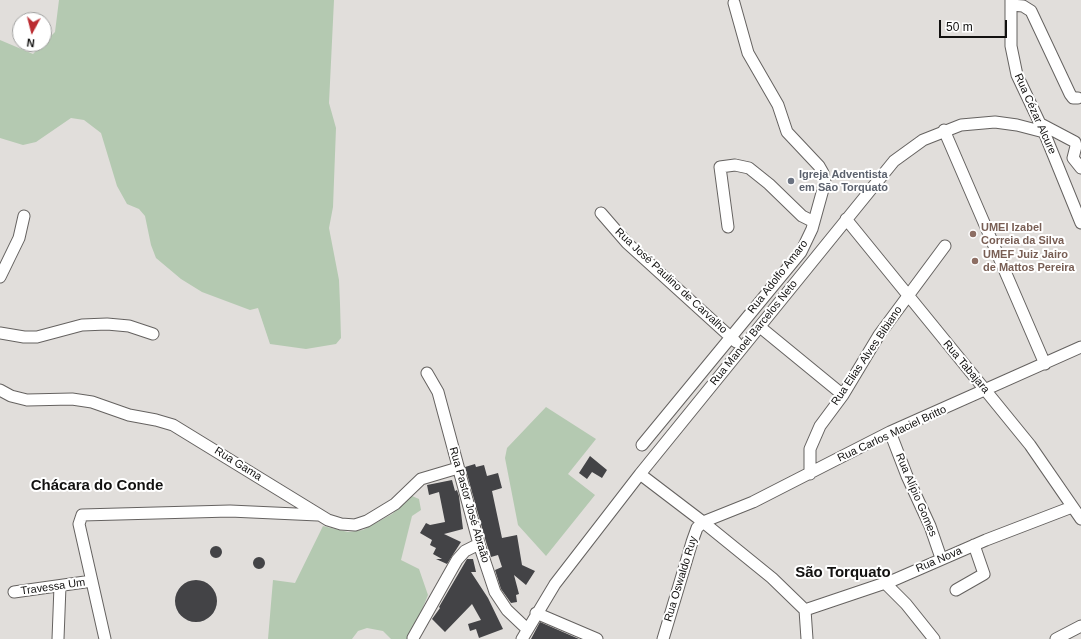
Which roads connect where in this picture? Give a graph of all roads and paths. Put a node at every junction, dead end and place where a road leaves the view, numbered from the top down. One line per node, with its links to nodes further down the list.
1 (734, 3): 10 (street, Rua Adolfo Amaro)
2 (1011, 3): 3 (street); 4 (street, Rua Cézar Alcure)
3 (1078, 98)
4 (1042, 128): 5 (street, Rua Manoel Barcelos Neto); 6 (street, Rua Manoel Barcelos Neto); 11 (street, Rua Cézar Alcure)
5 (944, 130): 9 (street, Rua Manoel Barcelos Neto); 22 (street)
6 (1081, 168)
7 (601, 213): 19 (street, Rua José Paulino de Carvalho)
8 (24, 216): 14 (street)
9 (846, 219): 15 (street, Rua Tabajara); 16 (street, Rua Manoel Barcelos Neto)
10 (814, 222): 12 (street); 19 (street, Rua Adolfo Amaro)
11 (1081, 223)
12 (728, 227)
13 (945, 246): 15 (street, Rua Elias Alves Bibiano)
14 (0, 277)
15 (908, 296): 25 (street, Rua Tabajara); 26 (street, Rua Elias Alves Bibiano)
16 (760, 327): 21 (street, Rua Manoel Barcelos Neto); 26 (street)
17 (0, 333): 18 (street)
18 (153, 334)
19 (731, 337): 21 (street, Rua José Paulino de Carvalho); 28 (street, Rua Adolfo Amaro)
20 (1081, 347): 22 (street, Rua Carlos Maciel Britto)
21 (742, 348): 30 (street, Rua Manoel Barcelos Neto)
22 (1045, 364): 25 (street, Rua Carlos Maciel Britto)
23 (427, 373): 29 (street, Rua Pastor José Abraão)
24 (0, 390): 34 (street, Rua Gama)
25 (986, 391): 27 (street, Rua Carlos Maciel Britto); 32 (street, Rua Tabajara)
26 (843, 394): 31 (street, Rua Elias Alves Bibiano)
27 (890, 432): 31 (street, Rua Carlos Maciel Britto); 40 (street, Rua Alípio Gomes)
28 (642, 445)
29 (458, 468): 34 (street, Rua Gama); 38 (street, Rua Pastor José Abraão)
30 (640, 474): 33 (street); 47 (street, Rua Manoel Barcelos Neto)
31 (810, 474): 36 (street, Rua Carlos Maciel Britto)
32 (1072, 507): 35 (street, Rua Tabajara); 39 (street, Rua Nova)
33 (691, 513): 36 (street); 37 (street)
34 (321, 516): 41 (street)
35 (1081, 519)
36 (703, 522): 37 (street, Rua Oswaldo Ruy); 46 (street)
37 (694, 537): 55 (street, Rua Oswaldo Ruy)
38 (479, 544): 49 (street, Rua Pastor José Abraão); 50 (street)
39 (974, 545): 40 (street, Rua Nova); 44 (street)
40 (942, 558): 42 (street, Rua Nova)
41 (92, 581): 43 (street, Travessa Um); 52 (street)
42 (884, 582): 46 (street, Rua Nova); 57 (street)
43 (60, 586): 45 (street, Travessa Um); 51 (street)
44 (956, 590)
45 (14, 592)
46 (805, 610): 56 (street)
47 (536, 613): 49 (street, Rua Manoel Barcelos Neto); 54 (street)
48 (1081, 626): 58 (street)
49 (527, 629): 53 (street, Rua Manoel Barcelos Neto)
50 (413, 638)
51 (58, 639)
52 (105, 639)
53 (522, 639)
54 (596, 639)
55 (663, 639)
56 (807, 639)
57 (934, 639)
58 (1056, 639)

